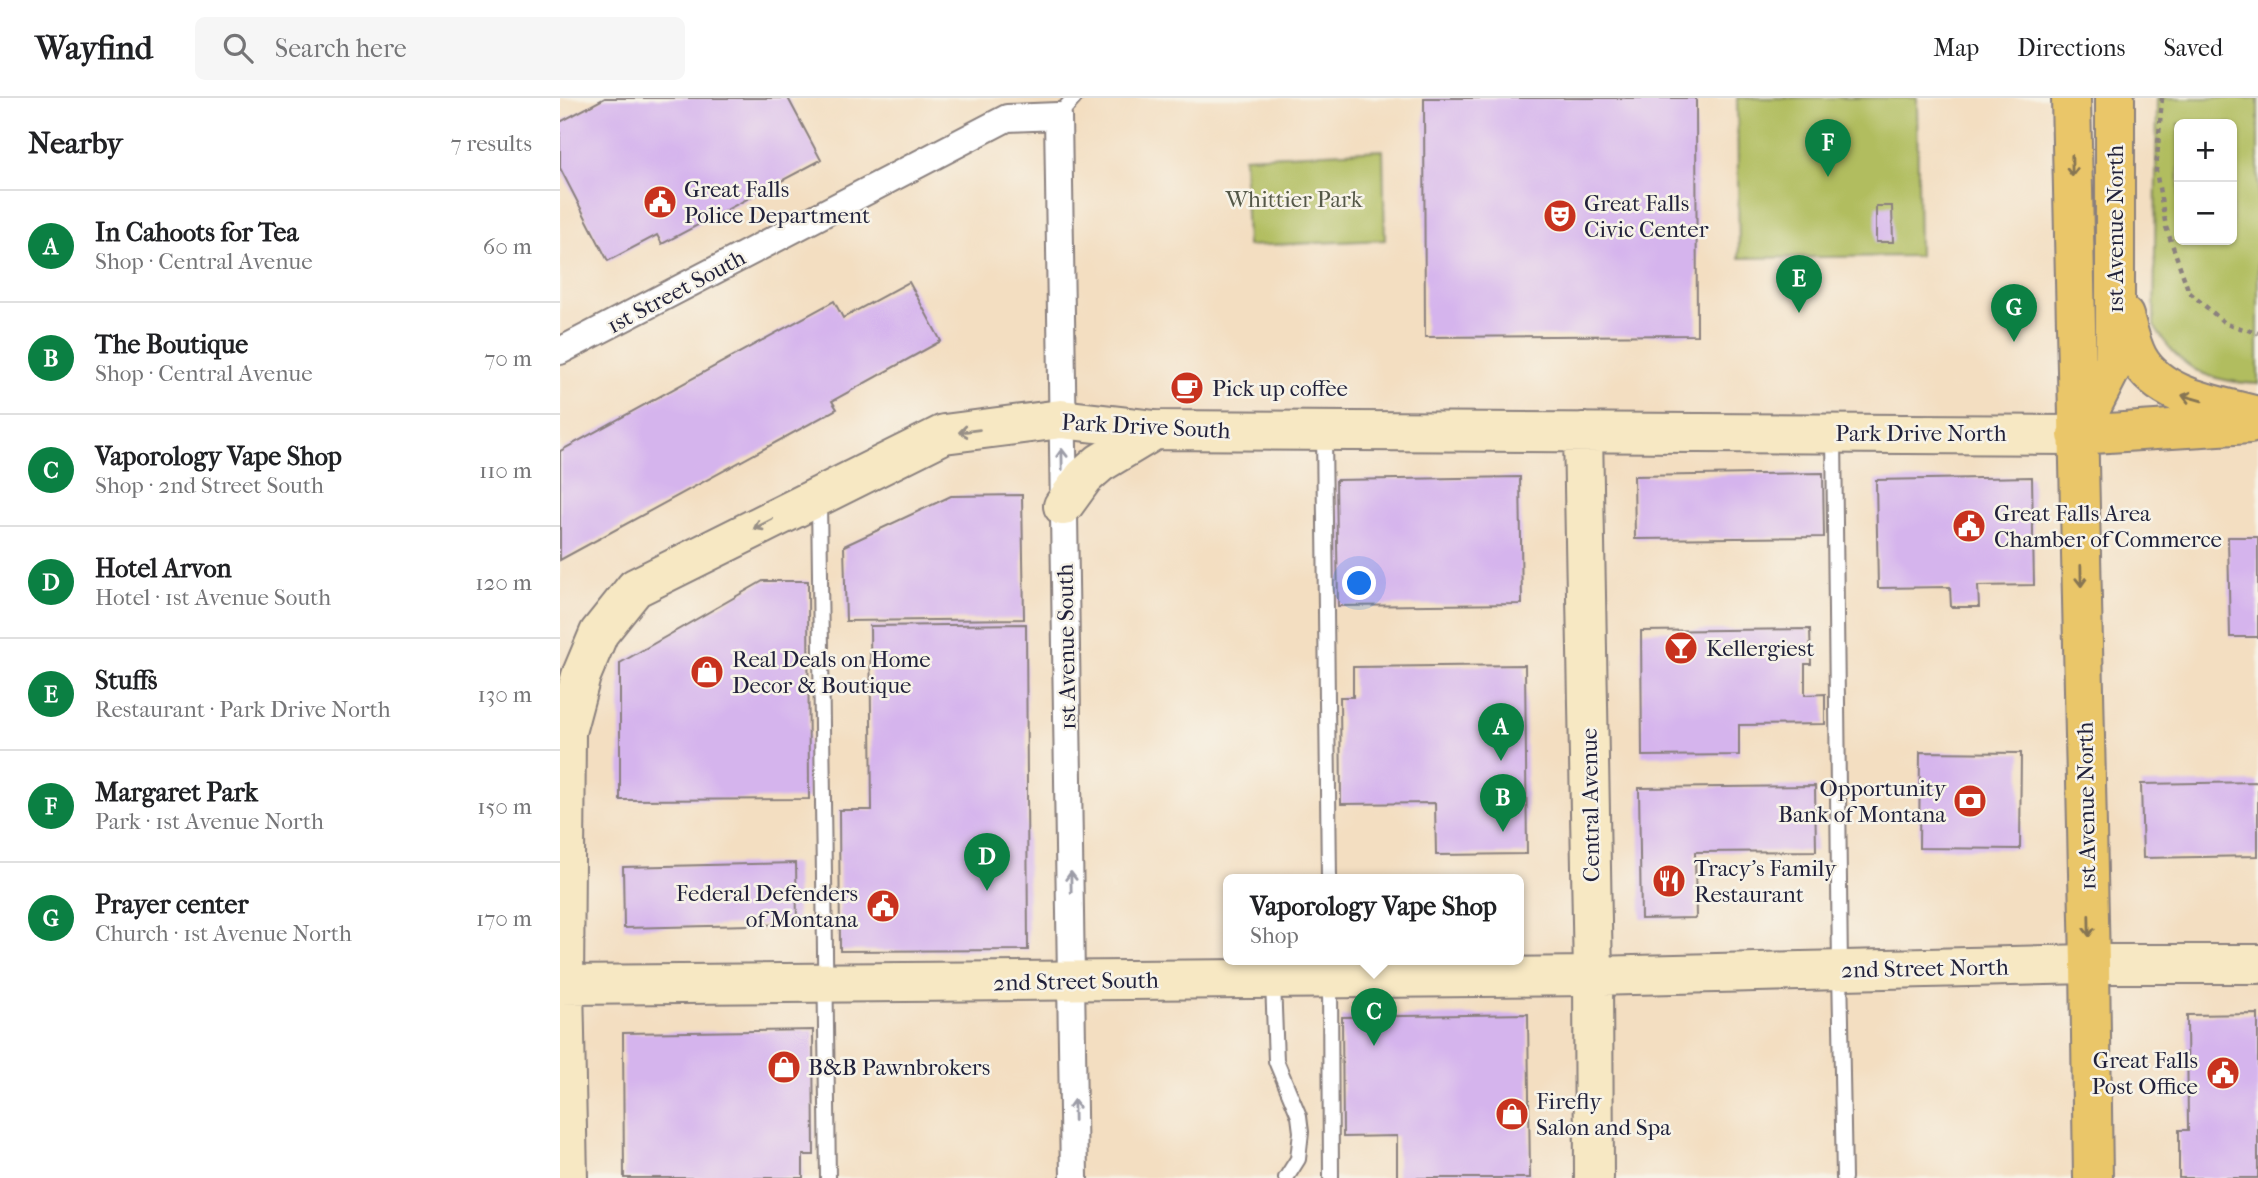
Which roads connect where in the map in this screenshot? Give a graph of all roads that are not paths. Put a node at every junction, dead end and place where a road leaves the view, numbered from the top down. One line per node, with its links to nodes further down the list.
1 (2071, 98): 13 (main road, 1st Avenue North, one-way to 13)
2 (2115, 98): 4 (main road, 1st Avenue North)
3 (1066, 107): 5 (street, 1st Street South); 7 (street, 1st Avenue South)
4 (2115, 287): 6 (main road, one-way to 4); 13 (main road, 1st Avenue North)
5 (560, 351)
6 (2258, 416)
7 (1061, 419): 9 (street, Park Drive South); 14 (street, Park Drive South, one-way to 14); 15 (street, 1st Avenue South, one-way to 7)
8 (2258, 424): 13 (main road, Park Drive North)
9 (1155, 430): 10 (street, Park Drive South); 15 (street)
10 (1324, 430): 11 (street, Park Drive South); 16 (lane)
11 (1583, 432): 12 (street, Park Drive North); 21 (street, Central Avenue)
12 (1834, 433): 13 (street, Park Drive North); 20 (lane)
13 (2077, 435): 17 (main road, 1st Avenue North, one-way to 17)
14 (819, 496): 24 (lane); 25 (street, Park Drive South, one-way to 25)
15 (1063, 506): 23 (street, 1st Avenue South, one-way to 15)
16 (1329, 874)
17 (2090, 964): 18 (street, 2nd Street North); 20 (street, 2nd Street North); 33 (main road, 1st Avenue North)
18 (2258, 964)
19 (1330, 969): 21 (street, 2nd Street South); 22 (street, 2nd Street South); 30 (lane)
20 (1840, 970): 21 (street, 2nd Street North); 32 (lane)
21 (1593, 976): 31 (street, Central Avenue)
22 (1273, 979): 23 (street, 2nd Street South); 29 (lane)
23 (1073, 981): 24 (street, 2nd Street South); 28 (street, 1st Avenue South, one-way to 23)
24 (826, 983): 25 (street, 2nd Street South); 27 (lane)
25 (562, 985): 26 (street, Park Drive South)
26 (568, 1178)
27 (828, 1178)
28 (1074, 1178)
29 (1286, 1178)
30 (1331, 1178)
31 (1594, 1178)
32 (1844, 1178)
33 (2092, 1178)

